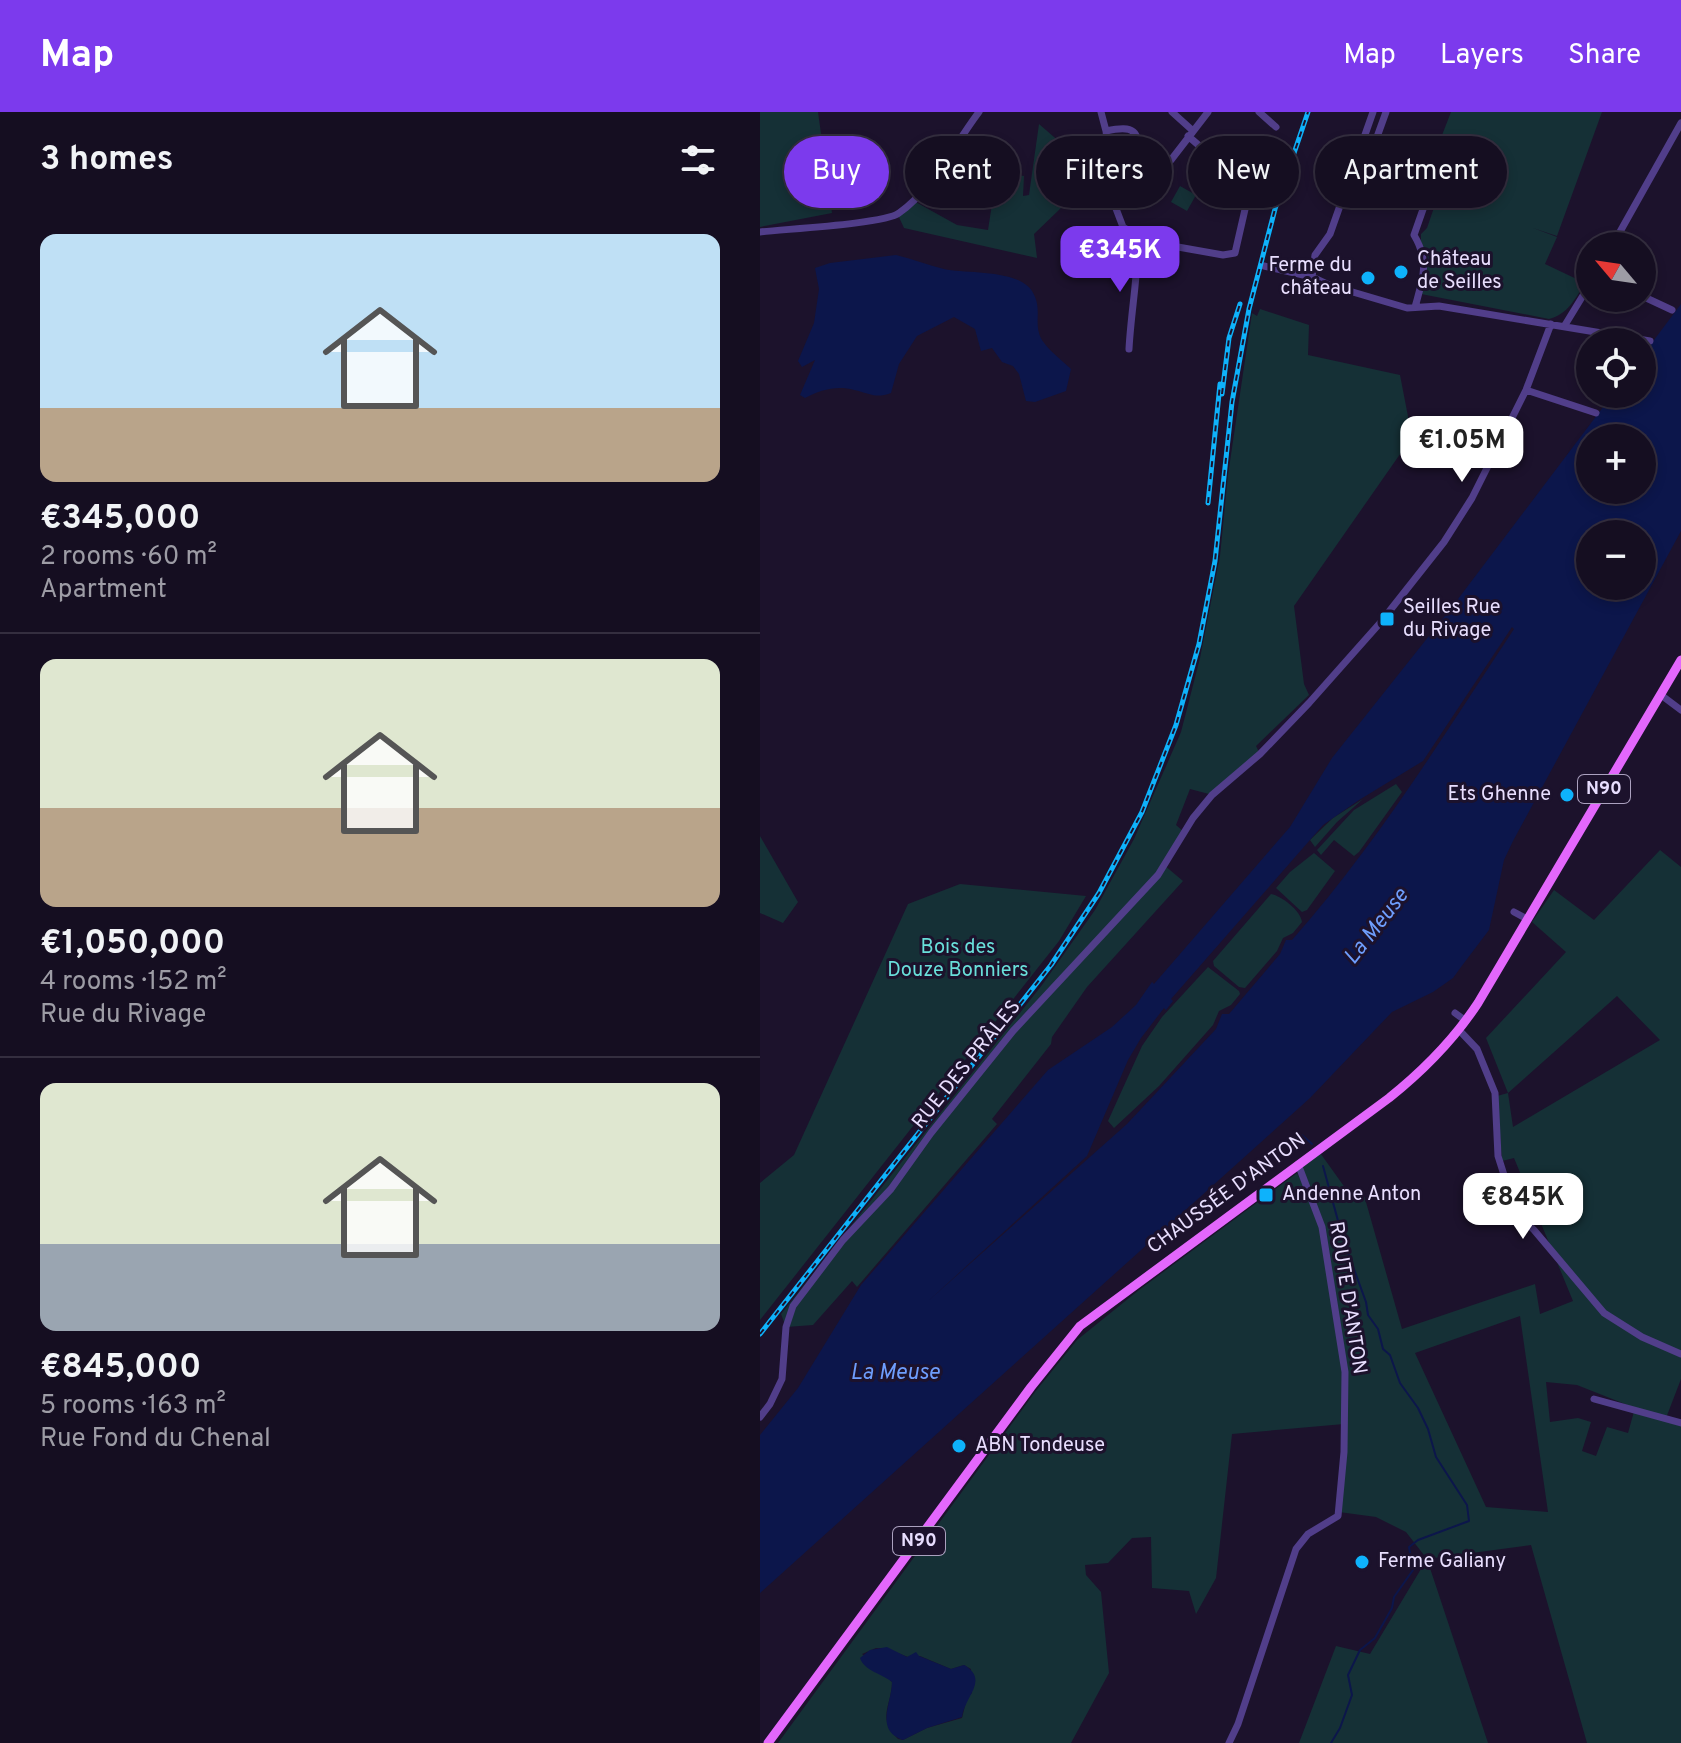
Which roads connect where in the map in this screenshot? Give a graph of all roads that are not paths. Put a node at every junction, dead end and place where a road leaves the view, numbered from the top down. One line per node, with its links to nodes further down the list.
1 (979, 112): 18 (street)
2 (1101, 112): 10 (street)
3 (1172, 112): 11 (street)
4 (1208, 112): 11 (street)
5 (1259, 112): 9 (street)
6 (1373, 112): 13 (street)
7 (1386, 112): 14 (street)
8 (1681, 123): 19 (street)
9 (1276, 127)
10 (1106, 131): 12 (street); 20 (street)
11 (1190, 133): 15 (street); 20 (street)
12 (1137, 136)
13 (1364, 136)
14 (1377, 136)
15 (1172, 159)
16 (1339, 208): 22 (street)
17 (1423, 208): 24 (street)
18 (760, 232)
19 (1620, 232)
20 (1138, 239): 30 (street)
21 (1264, 266): 22 (street)
22 (1312, 277): 24 (street)
23 (1656, 303): 26 (street)
24 (1415, 307): 27 (street)
25 (1576, 307): 28 (street)
26 (1672, 310)
27 (1551, 324): 28 (street); 31 (street, RUE DES PRÂLES)
28 (1565, 325): 29 (street)
29 (1581, 328)
30 (1129, 349)
31 (1526, 390): 32 (street); 44 (street, RUE DES PRÂLES)
32 (1596, 413)
33 (1681, 660): 34 (main road, CHAUSSÉE D'ANTON / N90)
34 (1661, 695): 35 (street); 37 (main road, CHAUSSÉE D'ANTON / N90)
35 (1681, 710)
36 (1514, 912): 37 (street)
37 (1527, 919): 39 (main road, CHAUSSÉE D'ANTON / N90)
38 (1455, 1013): 39 (street)
39 (1466, 1021): 40 (main road, CHAUSSÉE D'ANTON / N90)
40 (1459, 1030): 41 (main road, CHAUSSÉE D'ANTON / N90); 42 (street)
41 (1298, 1164): 46 (main road, CHAUSSÉE D'ANTON / N90); 47 (street, ROUTE D'ANTON)
42 (1681, 1354)
43 (1594, 1399): 45 (street)
44 (760, 1417)
45 (1681, 1423)
46 (768, 1743)
47 (1229, 1743)

